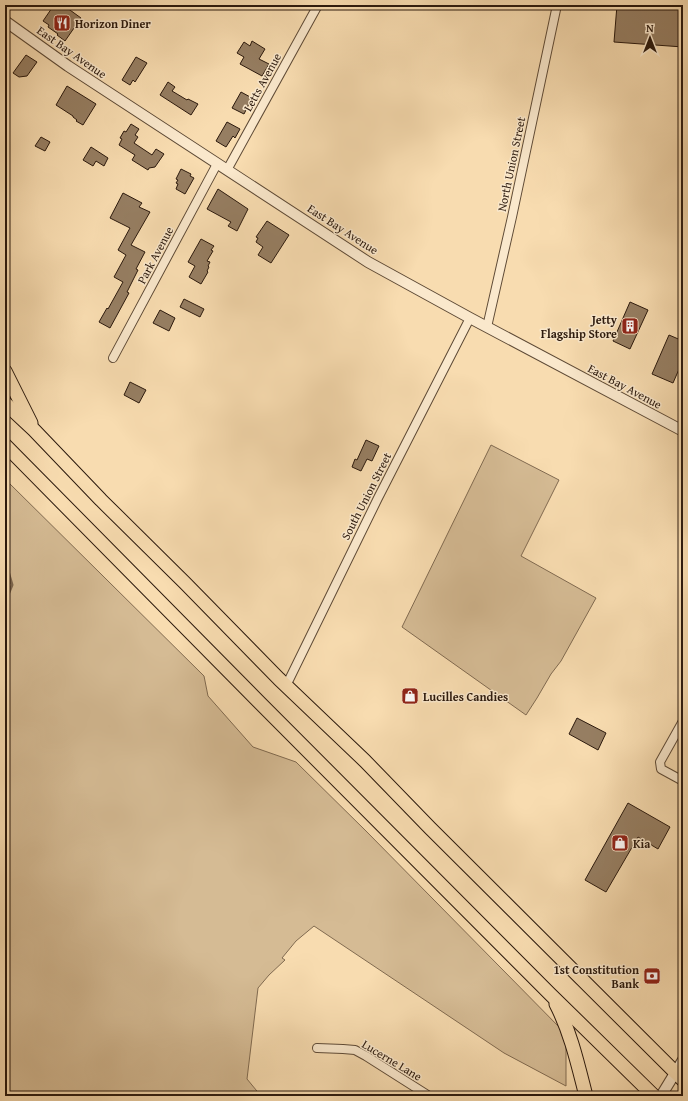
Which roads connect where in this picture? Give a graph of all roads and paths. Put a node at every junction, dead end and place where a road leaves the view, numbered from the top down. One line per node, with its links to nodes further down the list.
1 (318, 5): 5 (street, Letts Avenue)
2 (557, 5): 7 (street, North Union Street)
3 (5, 21): 4 (street, East Bay Avenue)
4 (217, 164): 5 (street, East Bay Avenue); 8 (street, Park Avenue)
5 (227, 170): 6 (street, East Bay Avenue)
6 (470, 318): 7 (street, East Bay Avenue); 14 (street, South Union Street)
7 (487, 327): 12 (street, East Bay Avenue)
8 (113, 358)
9 (5, 371): 11 (highway)
10 (5, 403): 11 (highway)
11 (34, 430): 14 (highway)
12 (683, 431)
13 (5, 445): 17 (highway)
14 (286, 686): 20 (highway)
15 (683, 721): 16 (street)
16 (683, 781)
17 (550, 994): 22 (highway); 23 (highway)
18 (317, 1048): 21 (street, Lucerne Lane)
19 (683, 1060): 20 (street)
20 (679, 1077): 24 (street)
21 (429, 1096)
22 (586, 1096)
23 (654, 1096)
24 (661, 1096)

